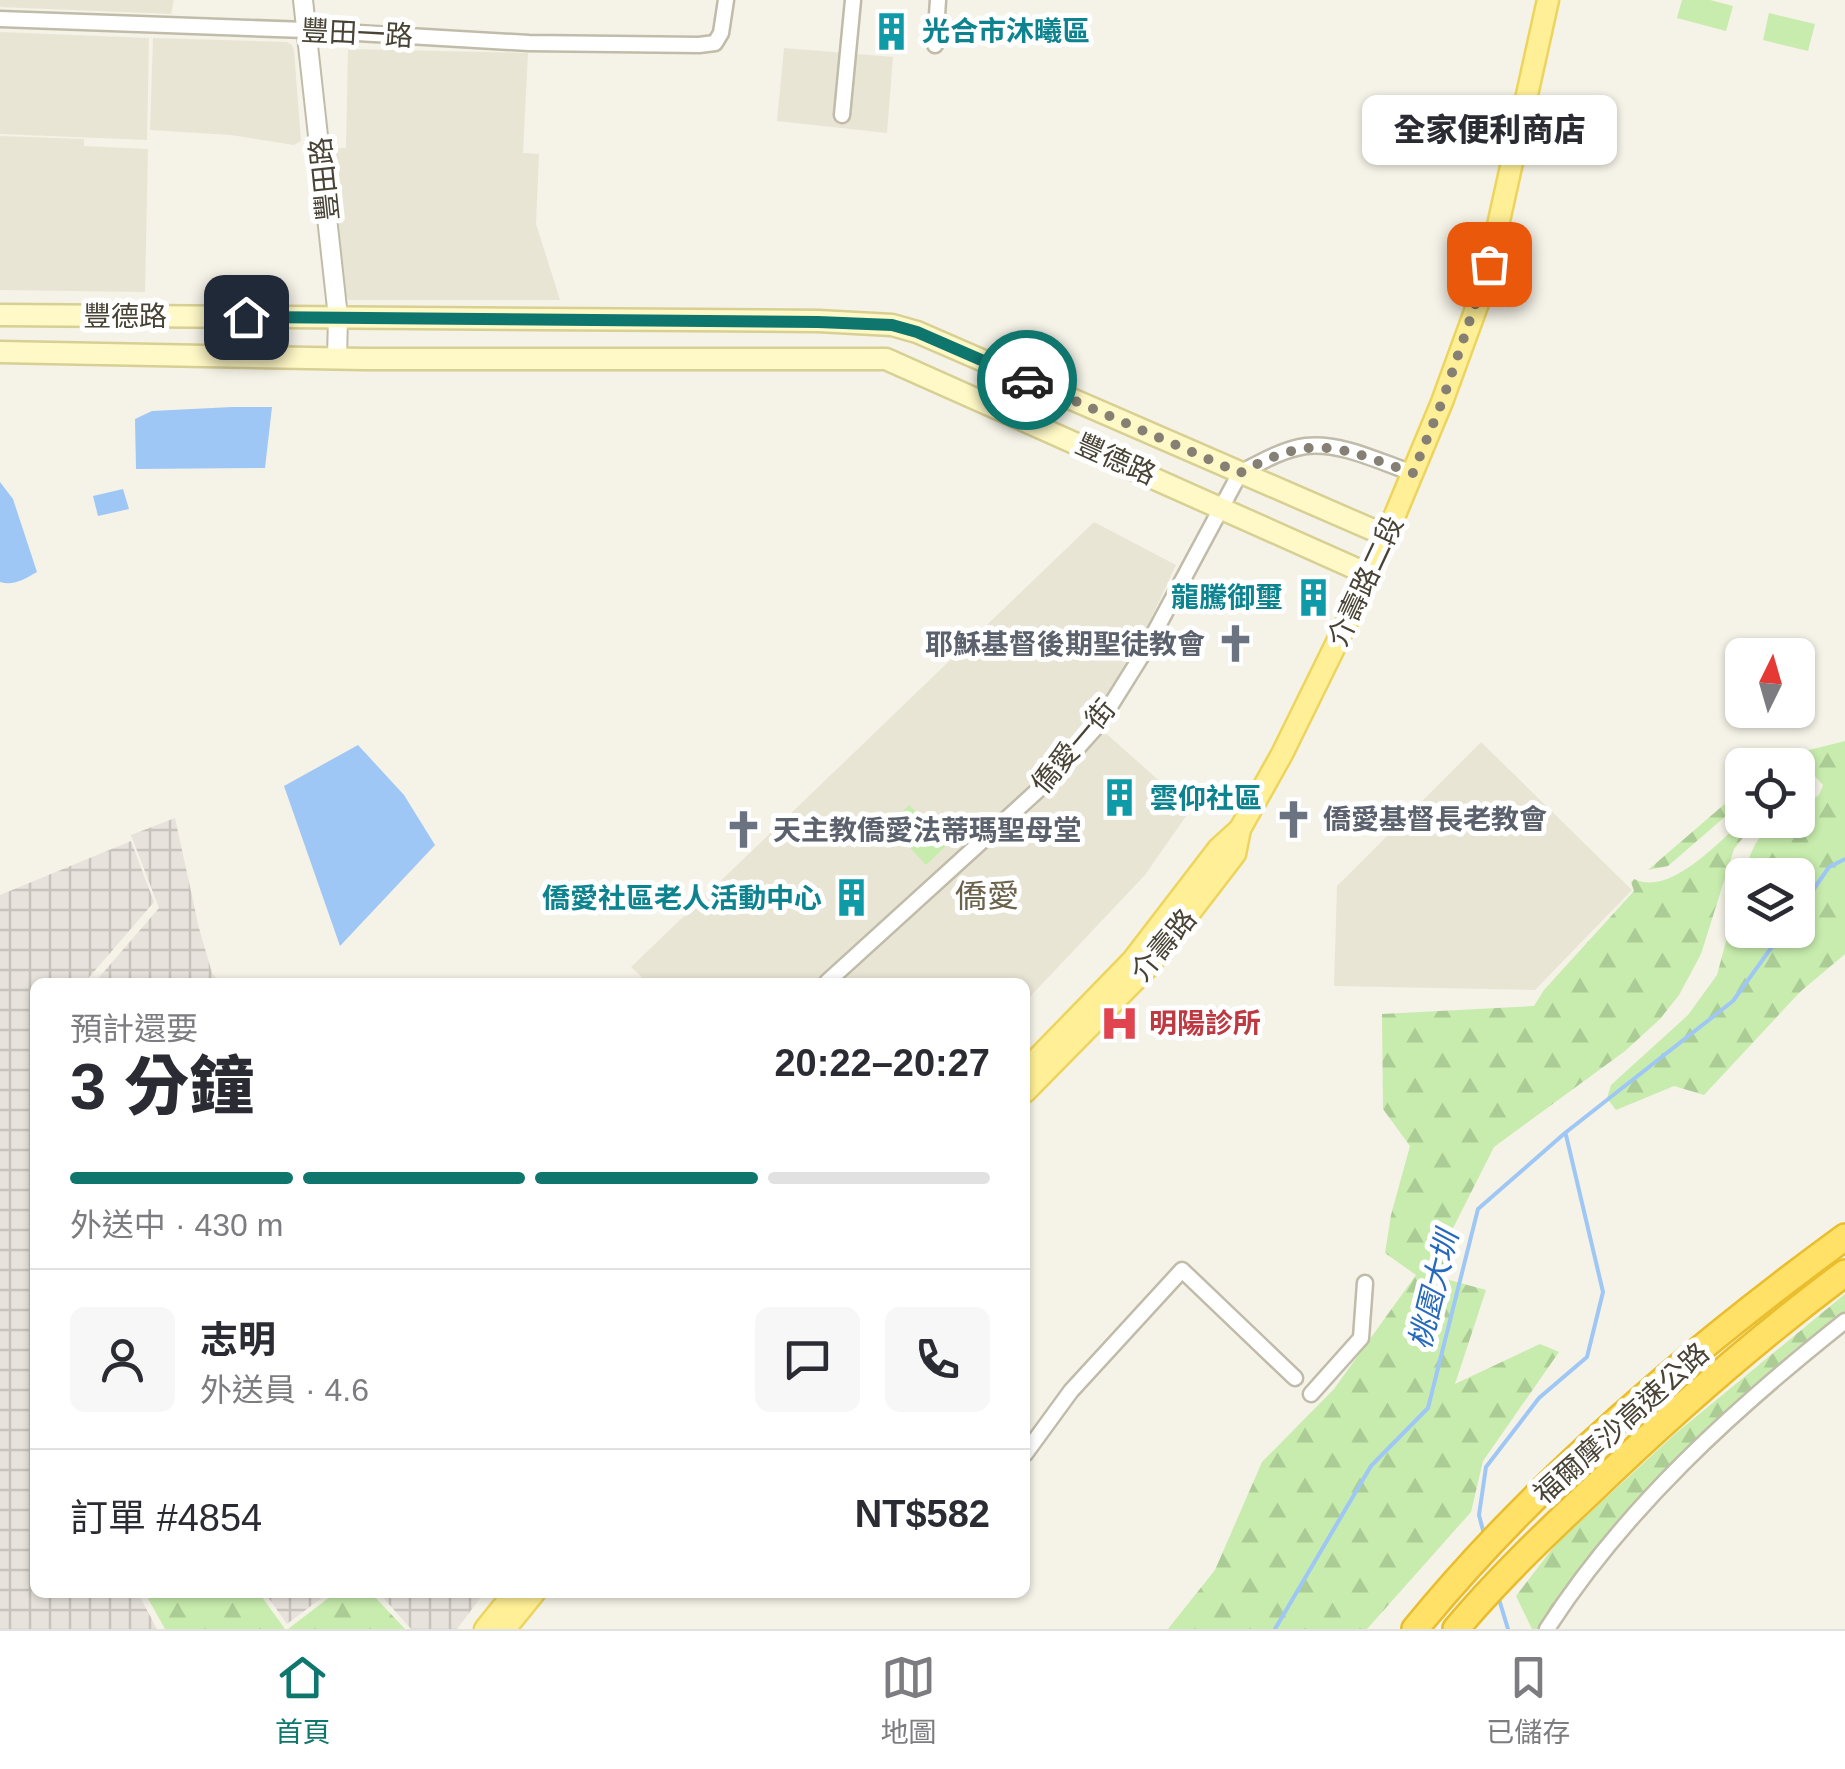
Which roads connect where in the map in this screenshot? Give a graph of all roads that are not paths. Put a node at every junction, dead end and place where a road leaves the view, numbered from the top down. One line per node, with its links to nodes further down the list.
1 (303, 0): 7 (street, 豐田路)
2 (726, 0): 7 (street, 豐田一路)
3 (852, 0): 9 (street)
4 (938, 0): 8 (street)
5 (1548, 0): 15 (main road, 介壽路二段)
6 (0, 19): 7 (street, 豐田一路)
7 (306, 30): 11 (street, 豐田路)
8 (935, 45)
9 (842, 115)
10 (0, 315): 11 (main road, 豐德路)
11 (338, 317): 13 (street, 豐田路); 14 (main road, 豐德路)
12 (0, 352): 13 (main road, 豐德路)
13 (337, 358): 16 (main road, 豐德路)
14 (1240, 473): 15 (street); 16 (street); 17 (main road, 豐德路)
15 (1413, 473): 17 (main road, 介壽路二段)
16 (1222, 508): 18 (main road, 豐德路); 21 (street, 僑愛一街)
17 (1387, 536): 18 (main road, 介壽路二段)
18 (1370, 575): 19 (main road, 介壽路二段)
19 (1282, 754): 20 (main road, 介壽路)
20 (1240, 829): 22 (main road, 介壽路); 23 (main road, 介壽路)
21 (831, 978)
22 (1030, 1067)
23 (1030, 1087)
24 (1845, 1238): 36 (highway, 福爾摩沙高速公路)
25 (1845, 1273): 33 (highway, 福爾摩沙高速公路)
26 (1364, 1283): 29 (street)
27 (1845, 1321): 37 (street)
28 (1295, 1378): 30 (street)
29 (1311, 1394)
30 (1030, 1447)
31 (510, 1598): 34 (main road)
32 (530, 1598): 35 (main road)
33 (1460, 1624)
34 (485, 1629)
35 (505, 1629)
36 (1415, 1629)
37 (1547, 1629)

